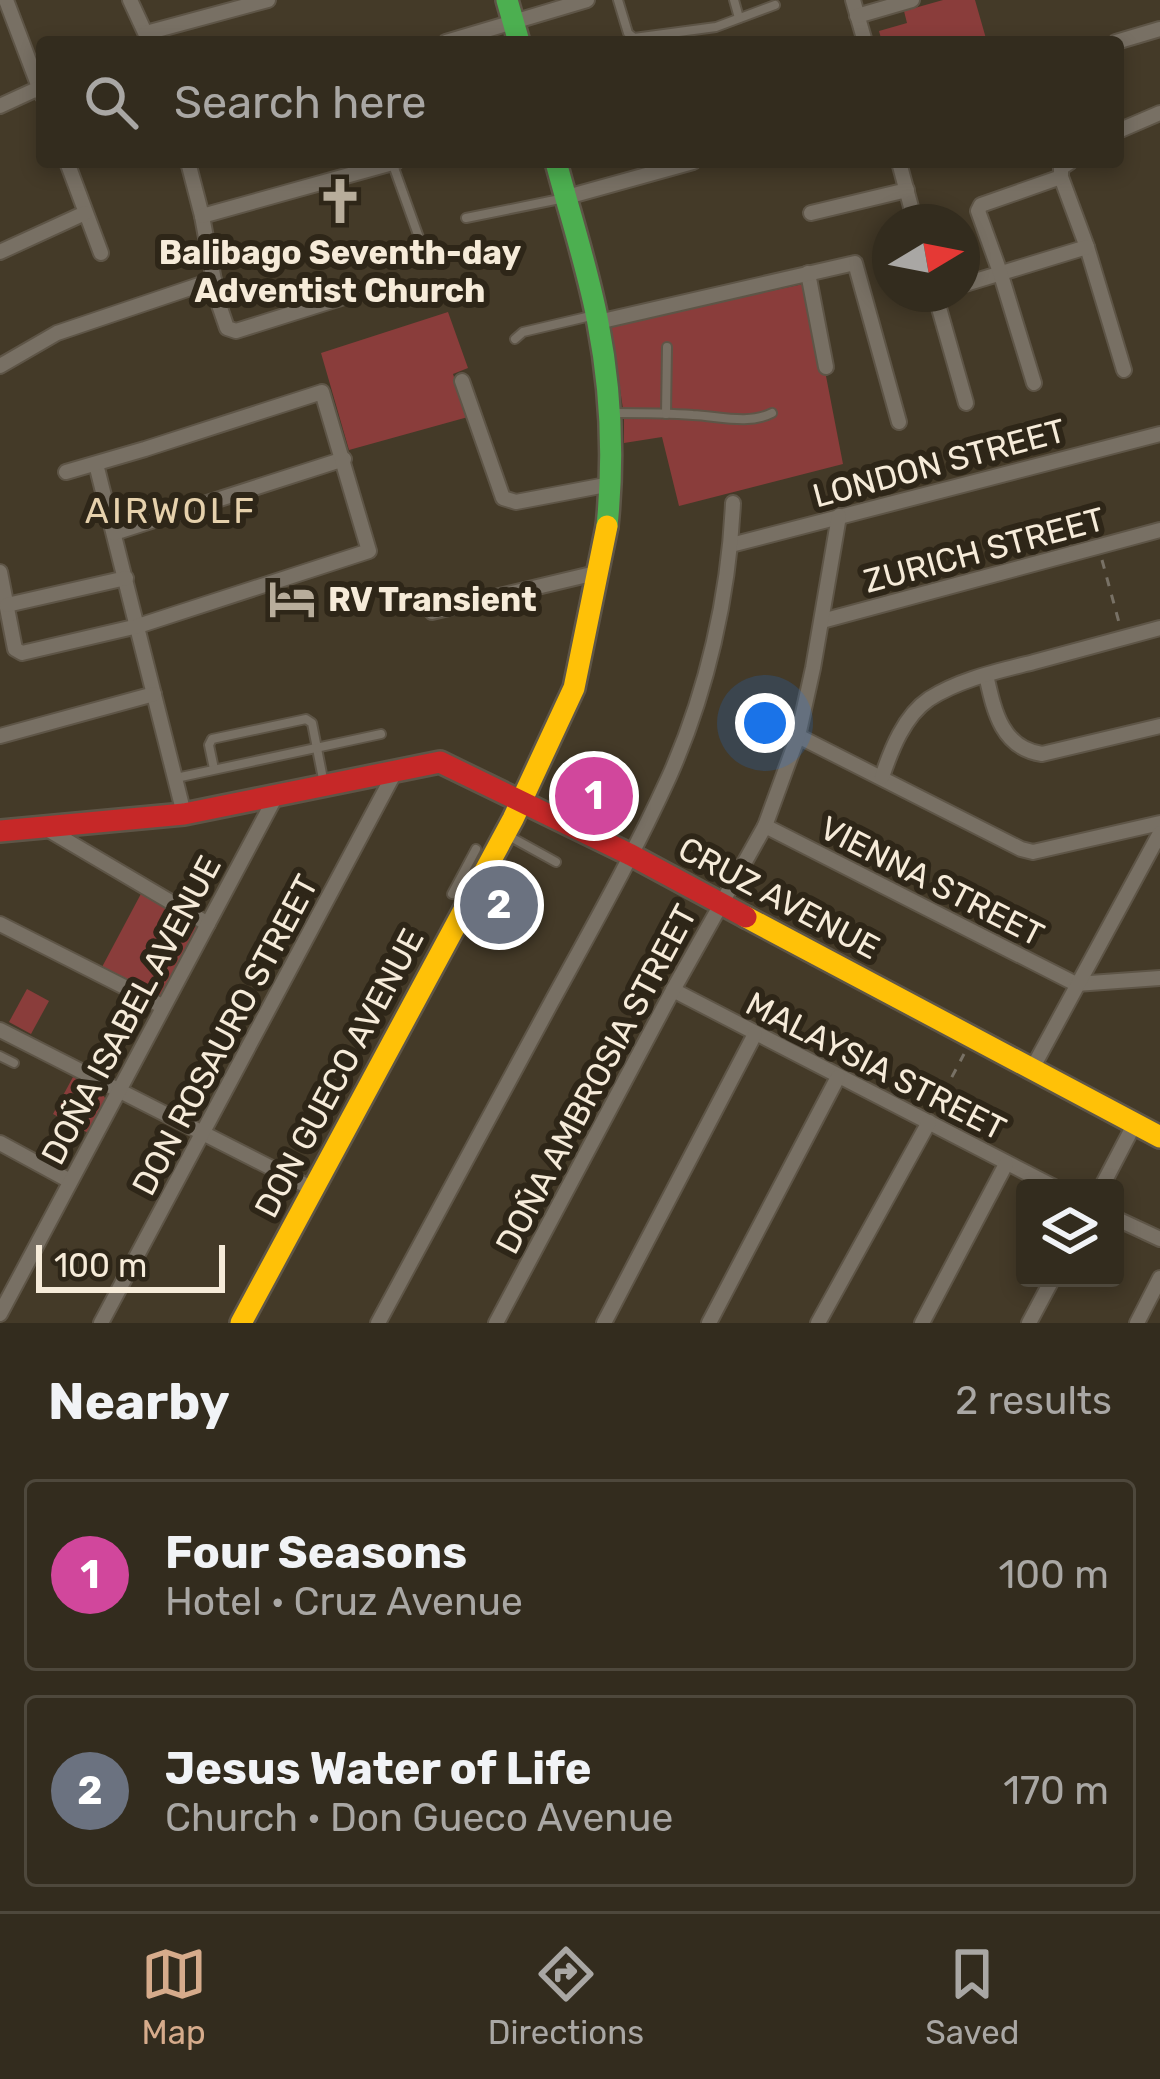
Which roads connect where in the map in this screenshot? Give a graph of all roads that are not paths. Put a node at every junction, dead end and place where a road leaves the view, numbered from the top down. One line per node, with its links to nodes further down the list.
1 (6, 0): 19 (street)
2 (130, 0): 13 (street)
3 (268, 0): 14 (street)
4 (587, 0): 11 (street)
5 (618, 0): 16 (lane)
6 (734, 0): 10 (lane)
7 (912, 0): 9 (street)
8 (775, 5): 10 (lane)
9 (855, 8)
10 (739, 18): 17 (lane)
11 (513, 21): 15 (street)
12 (1160, 29): 18 (street)
13 (146, 36)
14 (153, 36)
15 (465, 36)
16 (631, 36)
17 (651, 36)
18 (1124, 40)
19 (36, 79)
20 (36, 94): 21 (street)
21 (0, 106)
22 (1160, 113): 23 (street)
23 (1124, 128)
24 (69, 168): 36 (street)
25 (190, 168): 38 (street)
26 (376, 168): 38 (street)
27 (396, 168): 43 (lane)
28 (558, 168): 34 (street, DON GUECO AVENUE)
29 (671, 168): 34 (street)
30 (901, 168): 33 (street)
31 (1061, 168): 32 (street)
32 (1061, 177): 40 (street); 45 (street)
33 (907, 190): 35 (street); 37 (street)
34 (567, 197): 39 (lane); 50 (street, DON GUECO AVENUE)
35 (910, 204)
36 (85, 213): 41 (street); 42 (street)
37 (811, 213)
38 (202, 216): 46 (street)
39 (466, 218)
40 (1087, 247): 45 (street); 55 (street)
41 (0, 252)
42 (101, 253)
43 (426, 257)
44 (808, 273): 50 (street); 54 (street); 62 (street)
45 (1001, 275): 47 (street); 57 (street)
46 (214, 280): 48 (street); 53 (street)
47 (980, 280)
48 (357, 293)
49 (940, 312): 58 (street)
50 (597, 319): 51 (lane); 59 (street, DON GUECO AVENUE)
51 (515, 339)
52 (667, 347): 61 (lane)
53 (0, 366)
54 (826, 367)
55 (1124, 370)
56 (462, 381): 67 (street)
57 (1034, 383)
58 (966, 404)
59 (610, 413): 61 (lane); 67 (street, DON GUECO AVENUE)
60 (772, 413): 61 (lane)
61 (666, 414)
62 (899, 422)
63 (1160, 434): 69 (street, LONDON STREET)
64 (344, 459): 65 (street); 71 (street); 79 (street)
65 (96, 464): 66 (street); 71 (street)
66 (66, 472)
67 (611, 484): 74 (street, DON GUECO AVENUE)
68 (734, 503): 72 (street)
69 (839, 516): 72 (street, LONDON STREET); 78 (street, DOÑA AMBROSIA STREET)
70 (1160, 530): 78 (street, ZURICH STREET)
71 (114, 533): 75 (street)
72 (731, 545): 103 (street)
73 (0, 572): 76 (street)
74 (600, 572): 77 (street); 94 (street, DON GUECO AVENUE)
75 (126, 578): 76 (street); 79 (street)
76 (7, 605): 79 (street)
77 (431, 612)
78 (822, 621): 86 (street, DOÑA AMBROSIA STREET)
79 (138, 626): 82 (street)
80 (1160, 628): 81 (street)
81 (986, 674): 83 (street); 90 (street)
82 (154, 694): 85 (street); 91 (street)
83 (1160, 726)
84 (380, 734): 87 (lane)
85 (0, 736)
86 (798, 736): 90 (street); 97 (street, DOÑA AMBROSIA STREET)
87 (318, 749): 88 (lane); 88 (lane); 92 (lane)
88 (214, 769): 91 (lane)
89 (395, 772): 92 (street, CRUZ AVENUE); 94 (street, CRUZ AVENUE); 123 (street, DON ROSAURO STREET)
90 (882, 777): 96 (street)
91 (176, 778): 95 (street)
92 (325, 785): 93 (street, CRUZ AVENUE)
93 (277, 796): 95 (street, CRUZ AVENUE); 109 (street, DOÑA ISABEL AVENUE)
94 (522, 800): 100 (street, DON GUECO AVENUE); 103 (street, CRUZ AVENUE)
95 (184, 814): 98 (street, CRUZ AVENUE)
96 (1160, 823)
97 (765, 826): 107 (street, DOÑA AMBROSIA STREET); 111 (street, VIENNA STREET)
98 (43, 827): 99 (street, CRUZ AVENUE); 109 (street)
99 (0, 832)
100 (505, 834): 105 (lane); 130 (street, DON GUECO AVENUE)
101 (1158, 836): 104 (street); 111 (street)
102 (476, 849): 106 (lane)
103 (631, 855): 107 (street, CRUZ AVENUE); 138 (street)
104 (1160, 860)
105 (556, 862)
106 (452, 894)
107 (721, 904): 112 (street, DOÑA AMBROSIA STREET); 118 (street, CRUZ AVENUE)
108 (0, 924): 113 (street)
109 (208, 924): 113 (street, DOÑA ISABEL AVENUE)
110 (1160, 978): 111 (street)
111 (1076, 984): 118 (street)
112 (673, 990): 115 (street, MALAYSIA STREET); 139 (street, DOÑA AMBROSIA STREET)
113 (162, 1006): 120 (street, DOÑA ISABEL AVENUE)
114 (0, 1030): 120 (street)
115 (755, 1034): 119 (street, MALAYSIA STREET); 140 (street)
116 (0, 1056): 117 (lane)
117 (14, 1063)
118 (1031, 1069): 122 (street, CRUZ AVENUE)
119 (838, 1077): 121 (street, MALAYSIA STREET); 141 (street)
120 (120, 1091): 123 (street); 129 (street, DOÑA ISABEL AVENUE)
121 (929, 1122): 126 (street, MALAYSIA STREET); 142 (street)
122 (1134, 1125): 124 (street, CRUZ AVENUE); 128 (street)
123 (205, 1133): 130 (street); 136 (street, DON ROSAURO STREET)
124 (1160, 1137)
125 (0, 1143): 129 (street)
126 (1006, 1164): 127 (street, MALAYSIA STREET); 143 (street)
127 (1037, 1179)
128 (1106, 1179)
129 (70, 1181): 135 (street, DOÑA ISABEL AVENUE)
130 (313, 1189): 137 (street, DON GUECO AVENUE)
131 (1124, 1222): 132 (street)
132 (1160, 1239)
133 (1160, 1278): 145 (street)
134 (1048, 1287): 144 (street)
135 (0, 1314)
136 (101, 1323)
137 (242, 1323)
138 (378, 1323)
139 (496, 1323)
140 (604, 1323)
141 (709, 1323)
142 (818, 1323)
143 (922, 1323)
144 (1029, 1323)
145 (1137, 1323)

